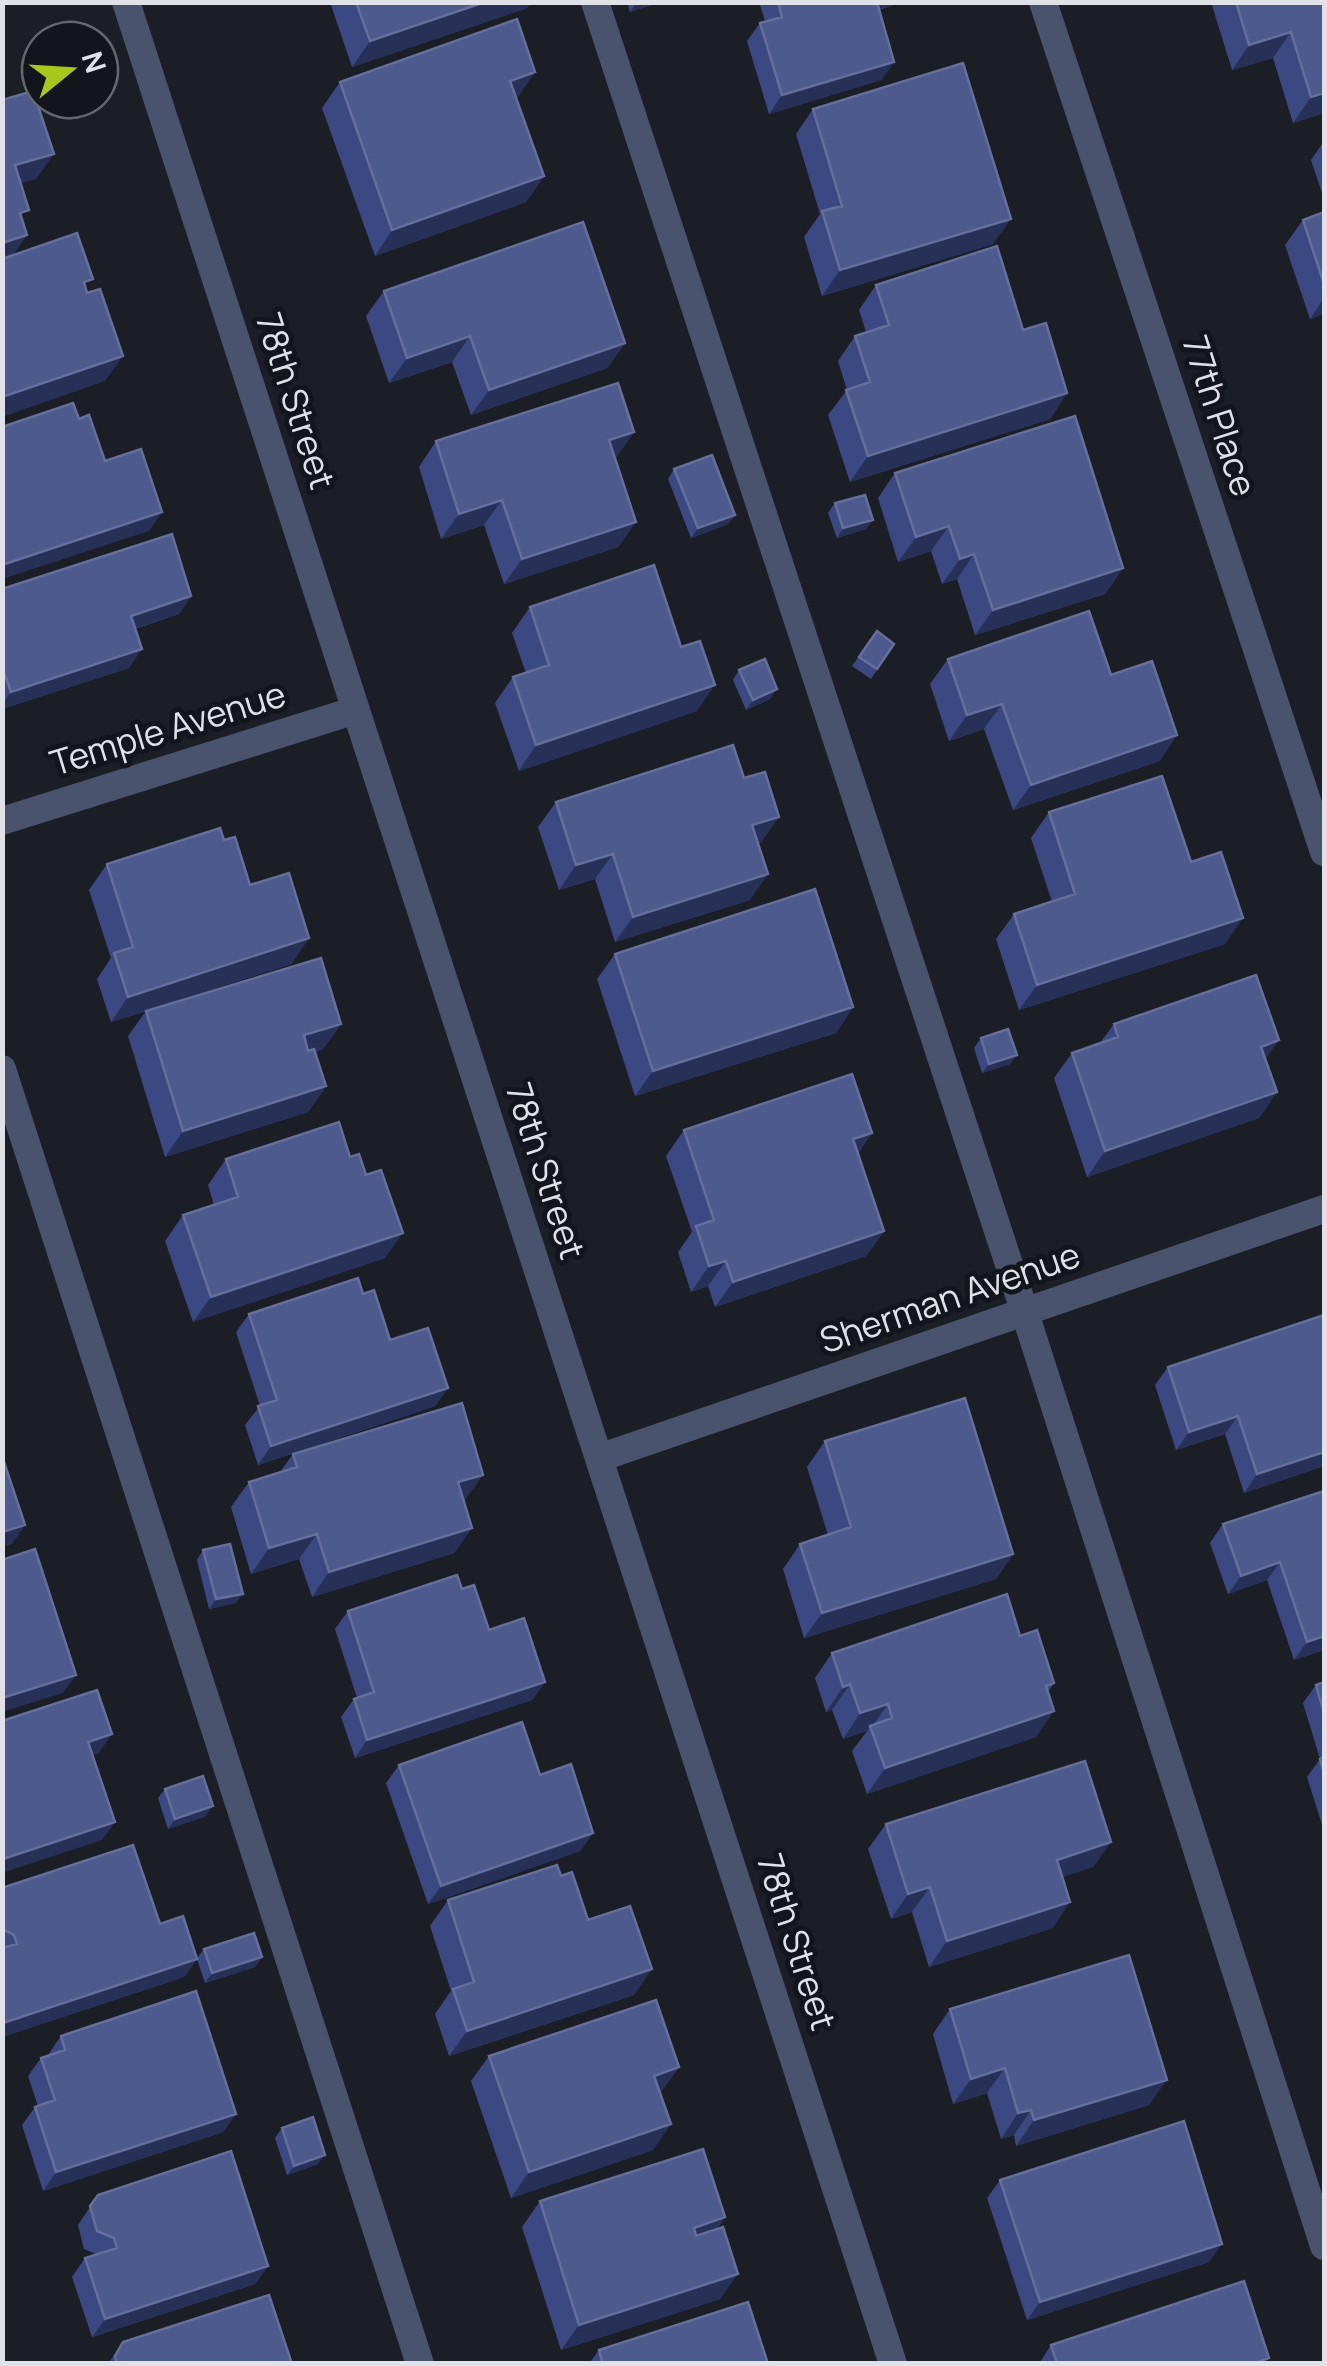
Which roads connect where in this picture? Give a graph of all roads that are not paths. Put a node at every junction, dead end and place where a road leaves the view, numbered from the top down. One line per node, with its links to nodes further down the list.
1 (126, 2): 4 (street, 78th Street)
2 (595, 2): 9 (street)
3 (1043, 2): 6 (street, 77th Place)
4 (356, 710): 5 (street, Temple Avenue); 10 (street, 78th Street)
5 (2, 821)
6 (1324, 852)
7 (2, 1069): 12 (street)
8 (1324, 1209): 9 (street, Sherman Avenue)
9 (1025, 1313): 10 (street, Sherman Avenue); 11 (street)
10 (599, 1458): 13 (street, 78th Street)
11 (1324, 2246)
12 (420, 2364)
13 (893, 2364)

